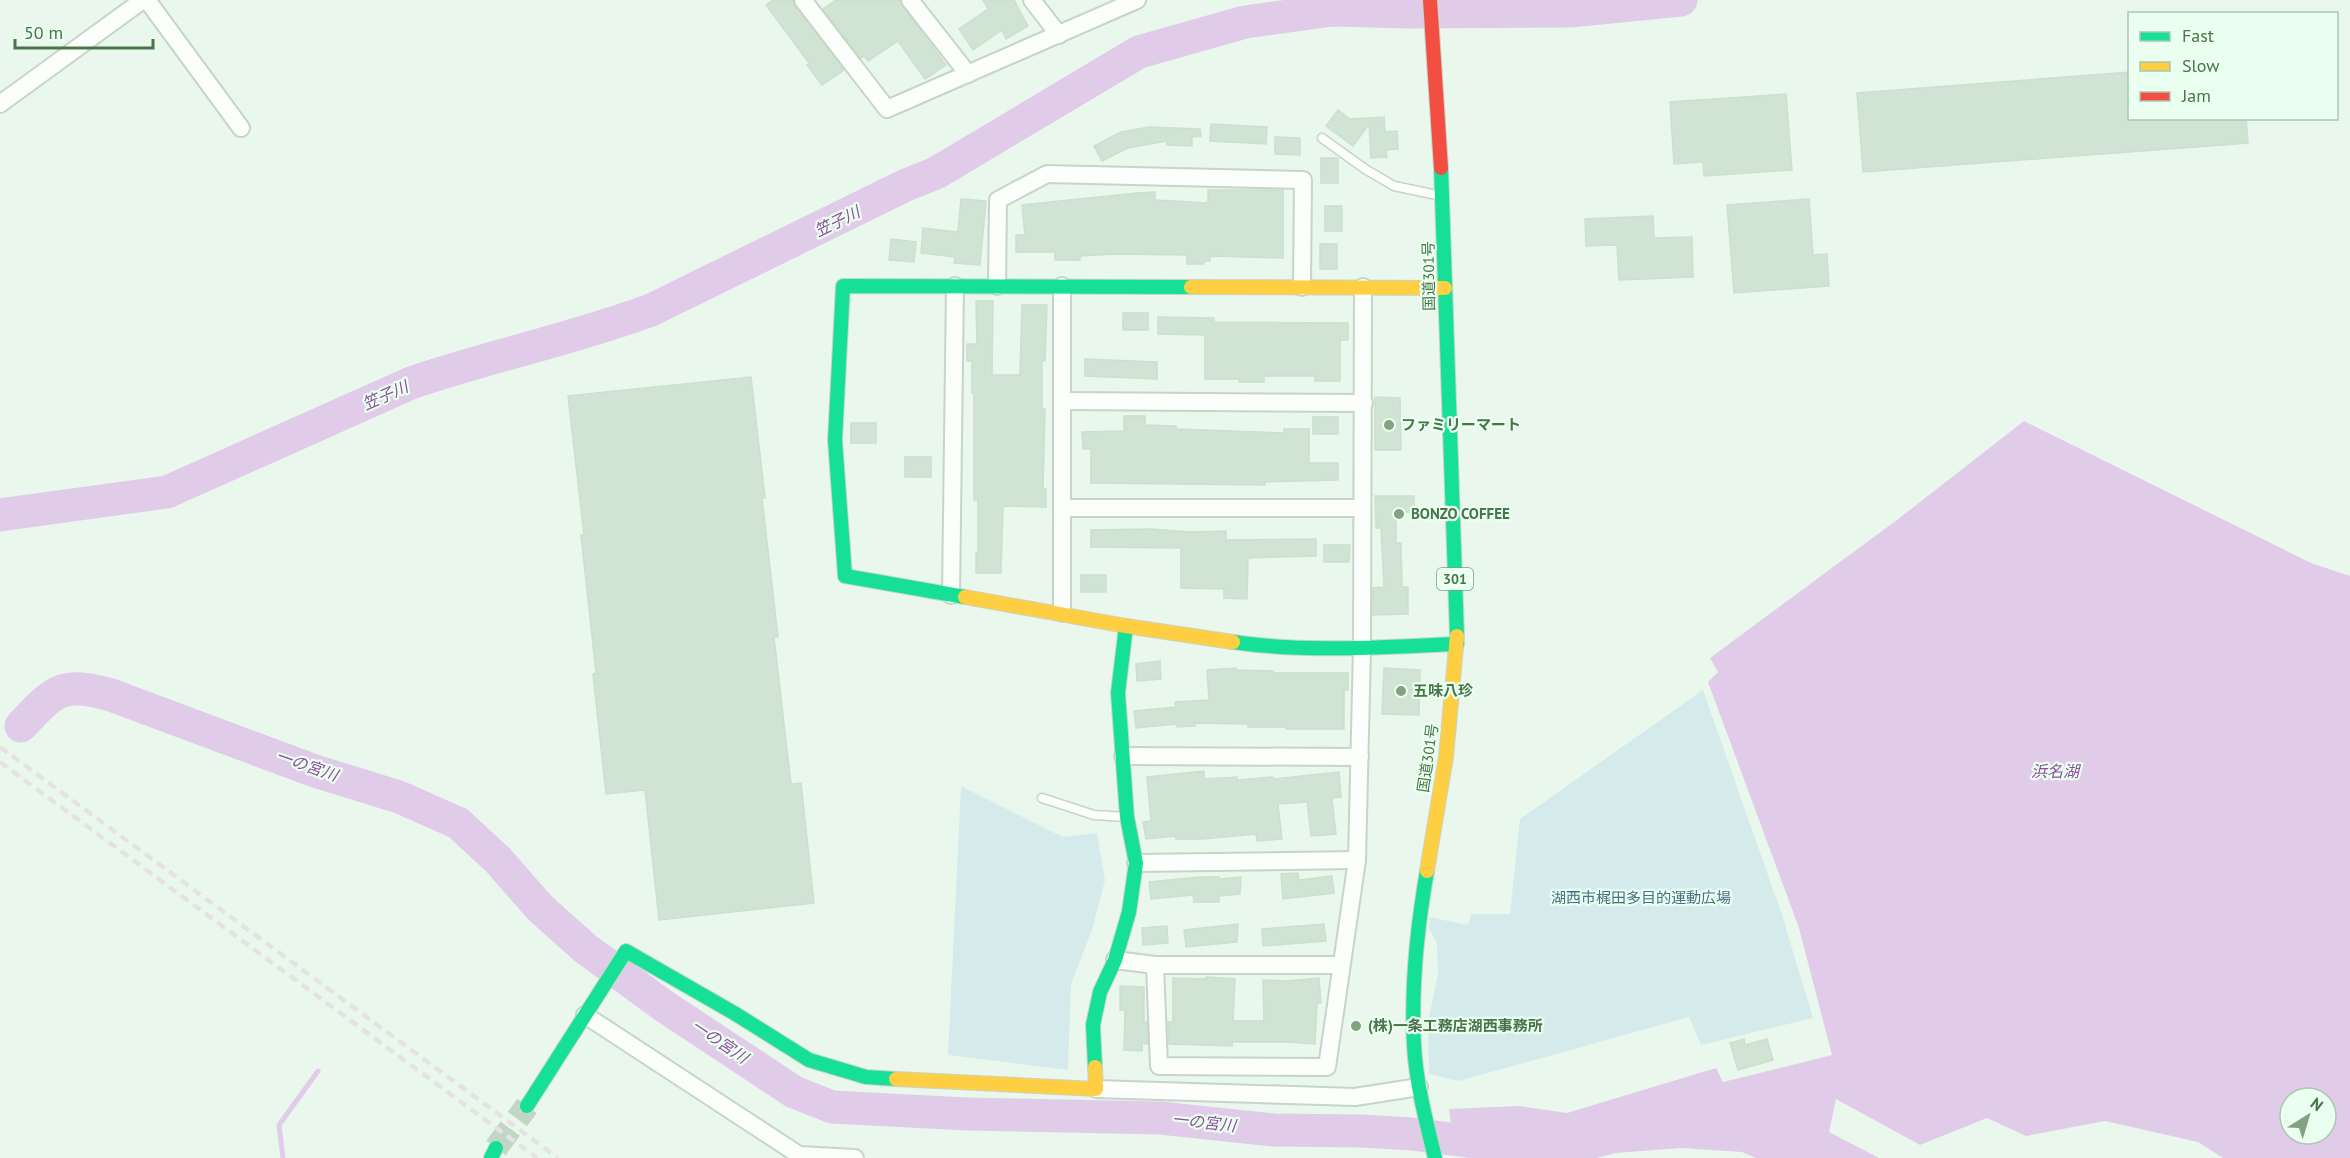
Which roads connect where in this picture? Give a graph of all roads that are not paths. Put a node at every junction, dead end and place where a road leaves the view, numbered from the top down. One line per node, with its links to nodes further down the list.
1 (143, 0): 10 (street)
2 (147, 0): 11 (street)
3 (802, 0): 9 (street)
4 (910, 0): 9 (street)
5 (1032, 0): 8 (street)
6 (1137, 0): 8 (street)
7 (1430, 0): 13 (main road, 国道301号 / 301)
8 (1059, 35): 9 (street)
9 (968, 74)
10 (0, 104)
11 (241, 128)
12 (1322, 138): 13 (lane)
13 (1443, 197): 19 (main road, 国道301号 / 301)
14 (955, 286): 15 (main road); 24 (street); 24 (main road)
15 (997, 286): 16 (main road); 17 (street)
16 (1062, 286): 17 (main road); 20 (street)
17 (1302, 287): 18 (main road)
18 (1363, 287): 19 (main road); 21 (street)
19 (1445, 288): 27 (main road, 国道301号 / 301)
20 (1063, 401): 21 (street); 22 (street)
21 (1364, 403): 23 (street)
22 (1063, 508): 23 (street); 25 (street)
23 (1362, 508): 28 (street)
24 (951, 595): 25 (main road)
25 (1062, 613): 26 (main road)
26 (1126, 626): 28 (main road); 29 (main road)
27 (1457, 644): 28 (main road); 39 (main road, 国道301号 / 301)
28 (1362, 648): 30 (street)
29 (1123, 756): 30 (street); 32 (main road)
30 (1360, 757): 33 (street)
31 (1042, 798): 32 (lane)
32 (1127, 817): 34 (main road)
33 (1357, 860): 34 (street); 37 (street)
34 (1136, 863): 35 (main road)
35 (1114, 960): 36 (street); 40 (main road)
36 (1155, 965): 37 (street); 37 (street)
37 (1341, 965)
38 (585, 1015): 40 (main road); 41 (main road); 43 (street)
39 (1419, 1087): 40 (street); 42 (main road, 国道301号 / 301)
40 (1096, 1089)
41 (526, 1106)
42 (1434, 1157)
43 (855, 1158)

